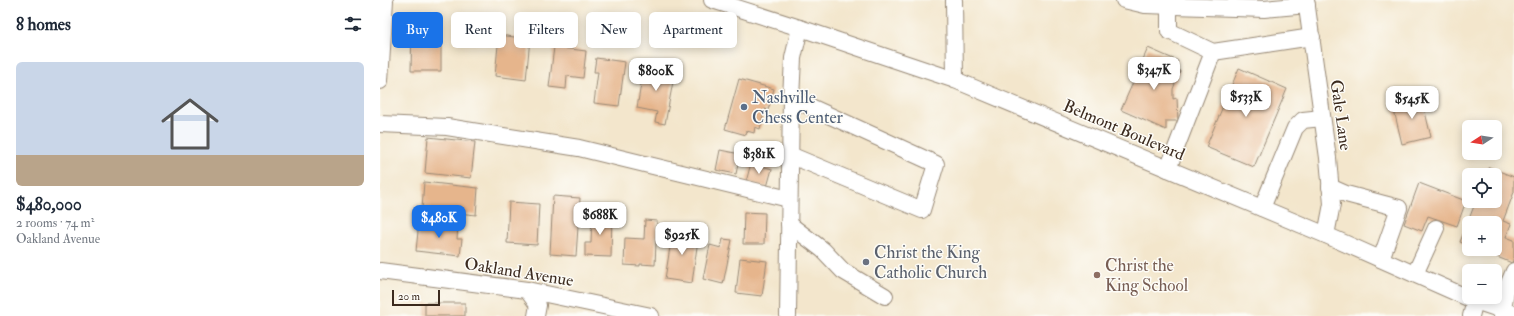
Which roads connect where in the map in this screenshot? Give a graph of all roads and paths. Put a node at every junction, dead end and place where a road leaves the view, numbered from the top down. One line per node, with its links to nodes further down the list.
1 (385, 0): 11 (street)
2 (712, 0): 7 (street, Belmont Boulevard)
3 (954, 0): 10 (street)
4 (1124, 0): 6 (street)
5 (1307, 2): 6 (street); 8 (street, Gale Lane)
6 (1169, 6): 9 (street)
7 (800, 28): 10 (street, Belmont Boulevard); 12 (street)
8 (1312, 37): 9 (street); 13 (street, Gale Lane)
9 (1213, 52): 16 (street)
10 (955, 80): 16 (street, Belmont Boulevard)
11 (380, 81)
12 (791, 98): 15 (street); 15 (street)
13 (1322, 118): 17 (street, Gale Lane); 19 (street)
14 (380, 124): 18 (street)
15 (790, 155): 18 (street)
16 (1168, 169): 19 (street, Belmont Boulevard)
17 (1330, 187): 22 (street, Gale Lane); 23 (street)
18 (789, 199): 20 (street)
19 (1262, 208): 22 (street, Belmont Boulevard)
20 (789, 224): 28 (street); 33 (street)
21 (1436, 228): 26 (street)
22 (1326, 235): 23 (street, Belmont Boulevard)
23 (1381, 259): 26 (street, Belmont Boulevard)
24 (380, 271): 27 (street, Oakland Avenue)
25 (1514, 271): 30 (street)
26 (1416, 274): 29 (street, Belmont Boulevard)
27 (527, 290): 31 (street); 32 (street, Oakland Avenue)
28 (885, 296)
29 (1473, 308): 30 (street, Belmont Boulevard)
30 (1506, 313)
31 (536, 316)
32 (651, 316)
33 (788, 316)

